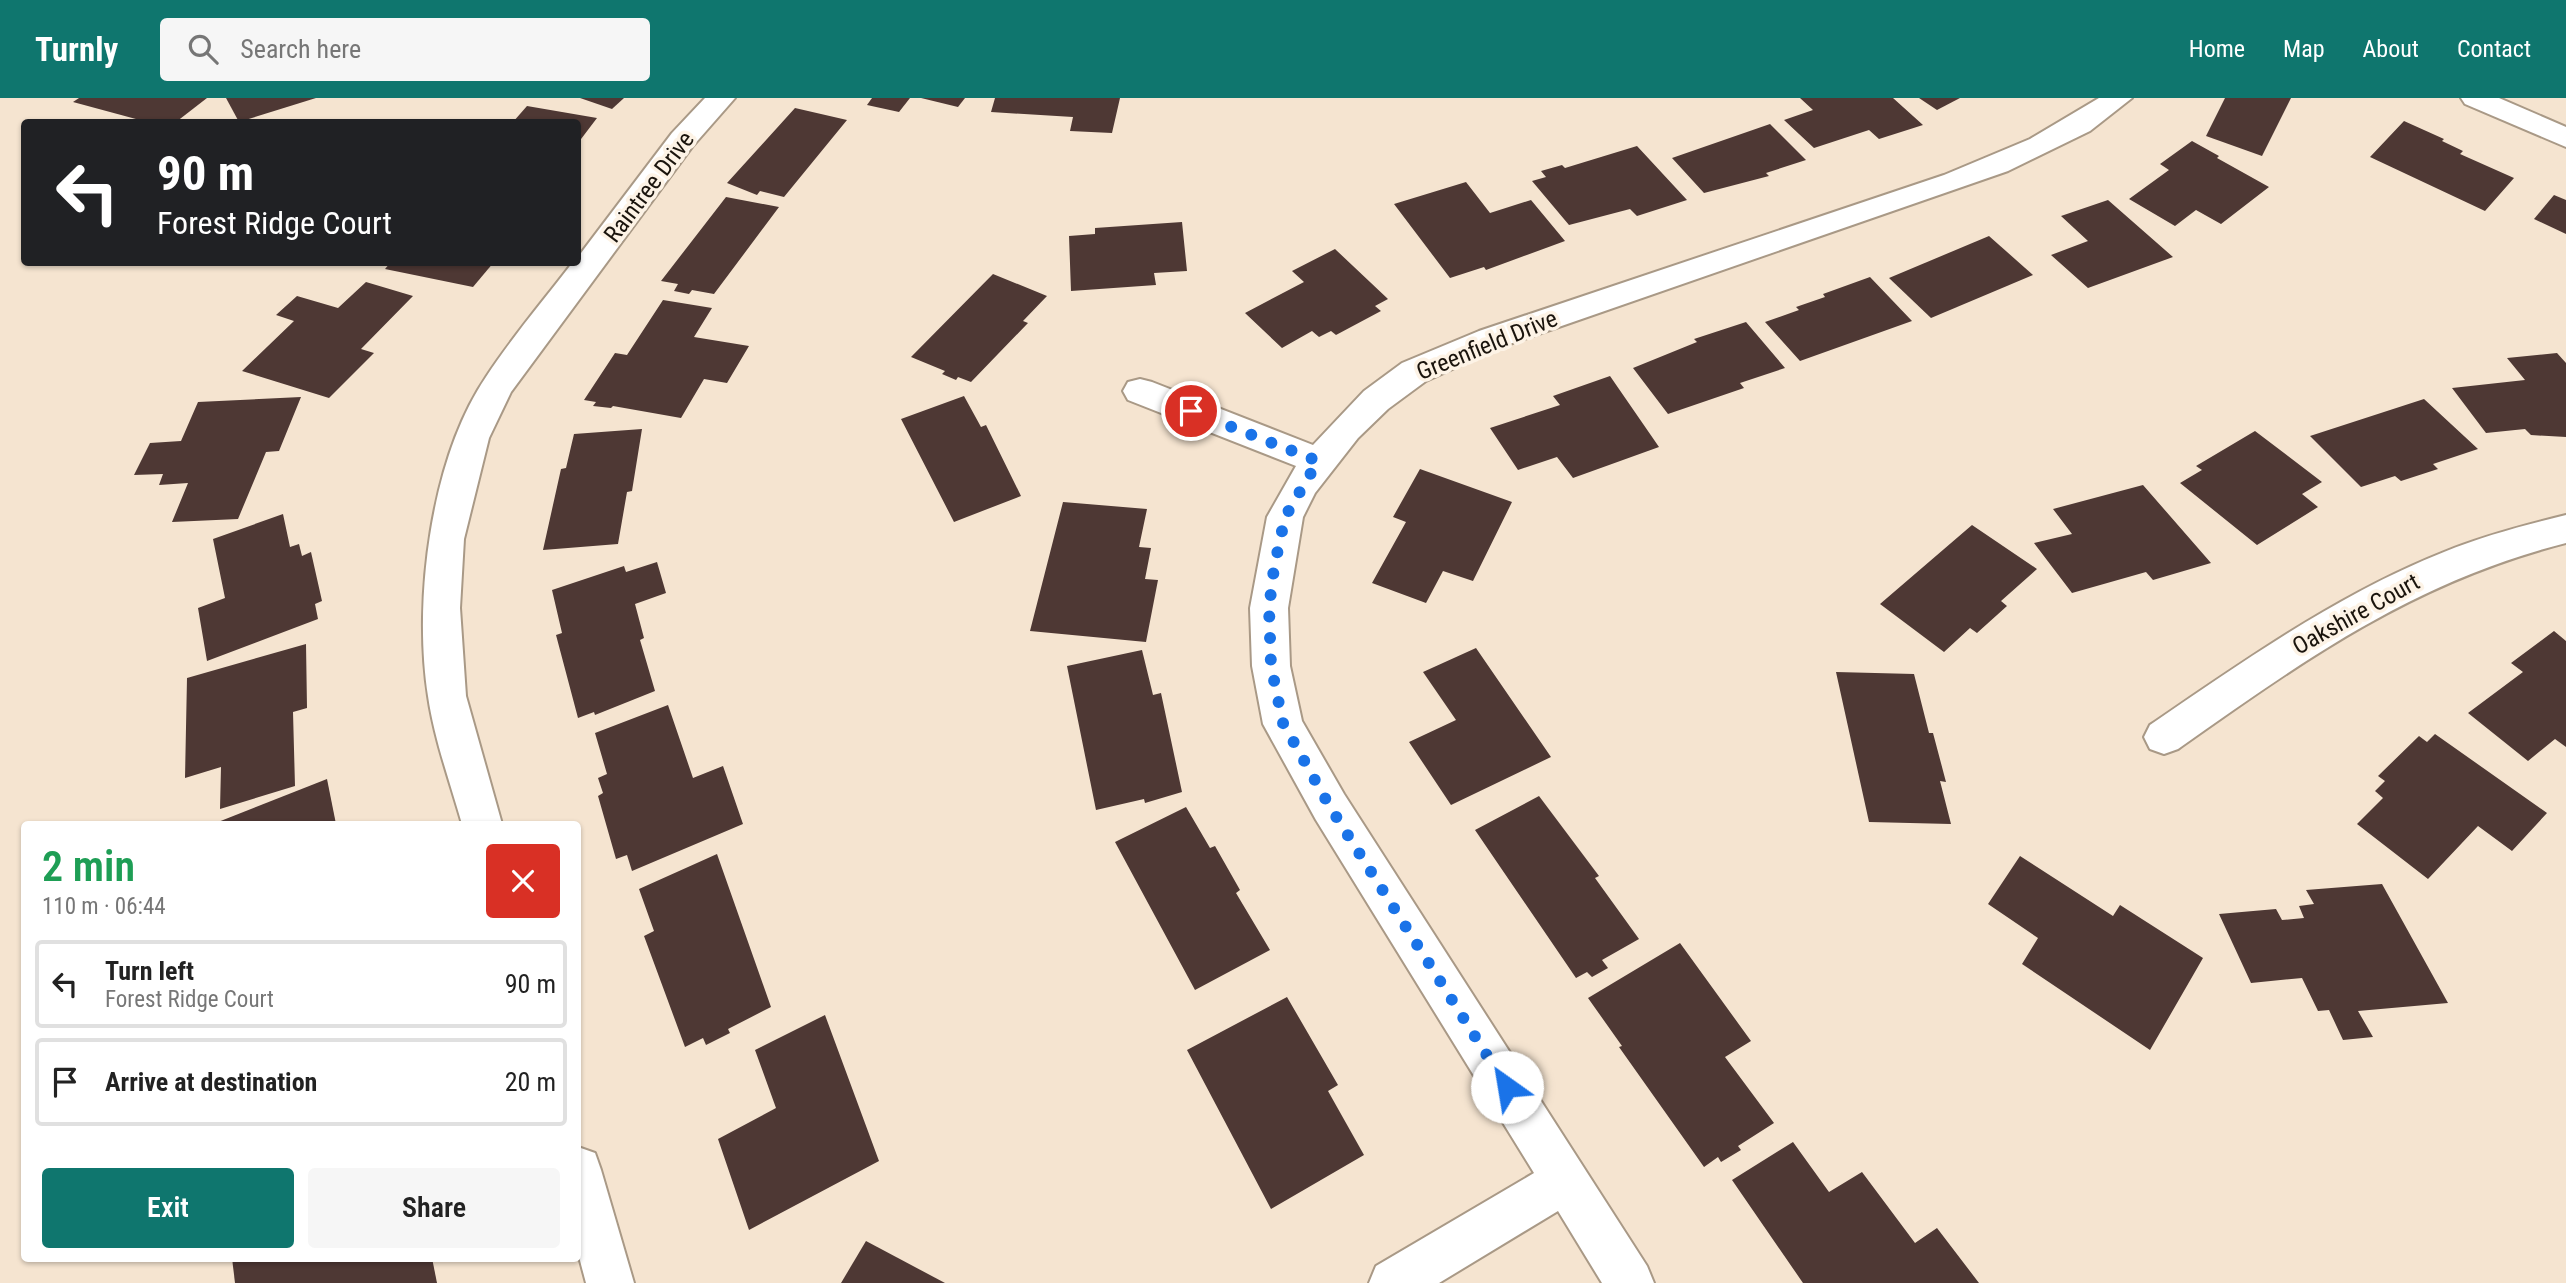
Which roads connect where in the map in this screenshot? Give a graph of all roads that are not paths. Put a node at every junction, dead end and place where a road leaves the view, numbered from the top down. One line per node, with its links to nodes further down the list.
1 (721, 98): 9 (street, Raintree Drive)
2 (2118, 98): 6 (street, Greenfield Drive)
3 (2475, 98): 4 (street)
4 (2566, 138)
5 (1140, 391): 6 (street)
6 (1318, 461): 10 (street, Greenfield Drive)
7 (2566, 528): 8 (street, Oakshire Court)
8 (2164, 737)
9 (481, 821)
10 (1566, 1180): 13 (street); 14 (street, Greenfield Drive)
11 (581, 1181): 12 (street)
12 (610, 1283)
13 (1393, 1283)
14 (1630, 1283)

